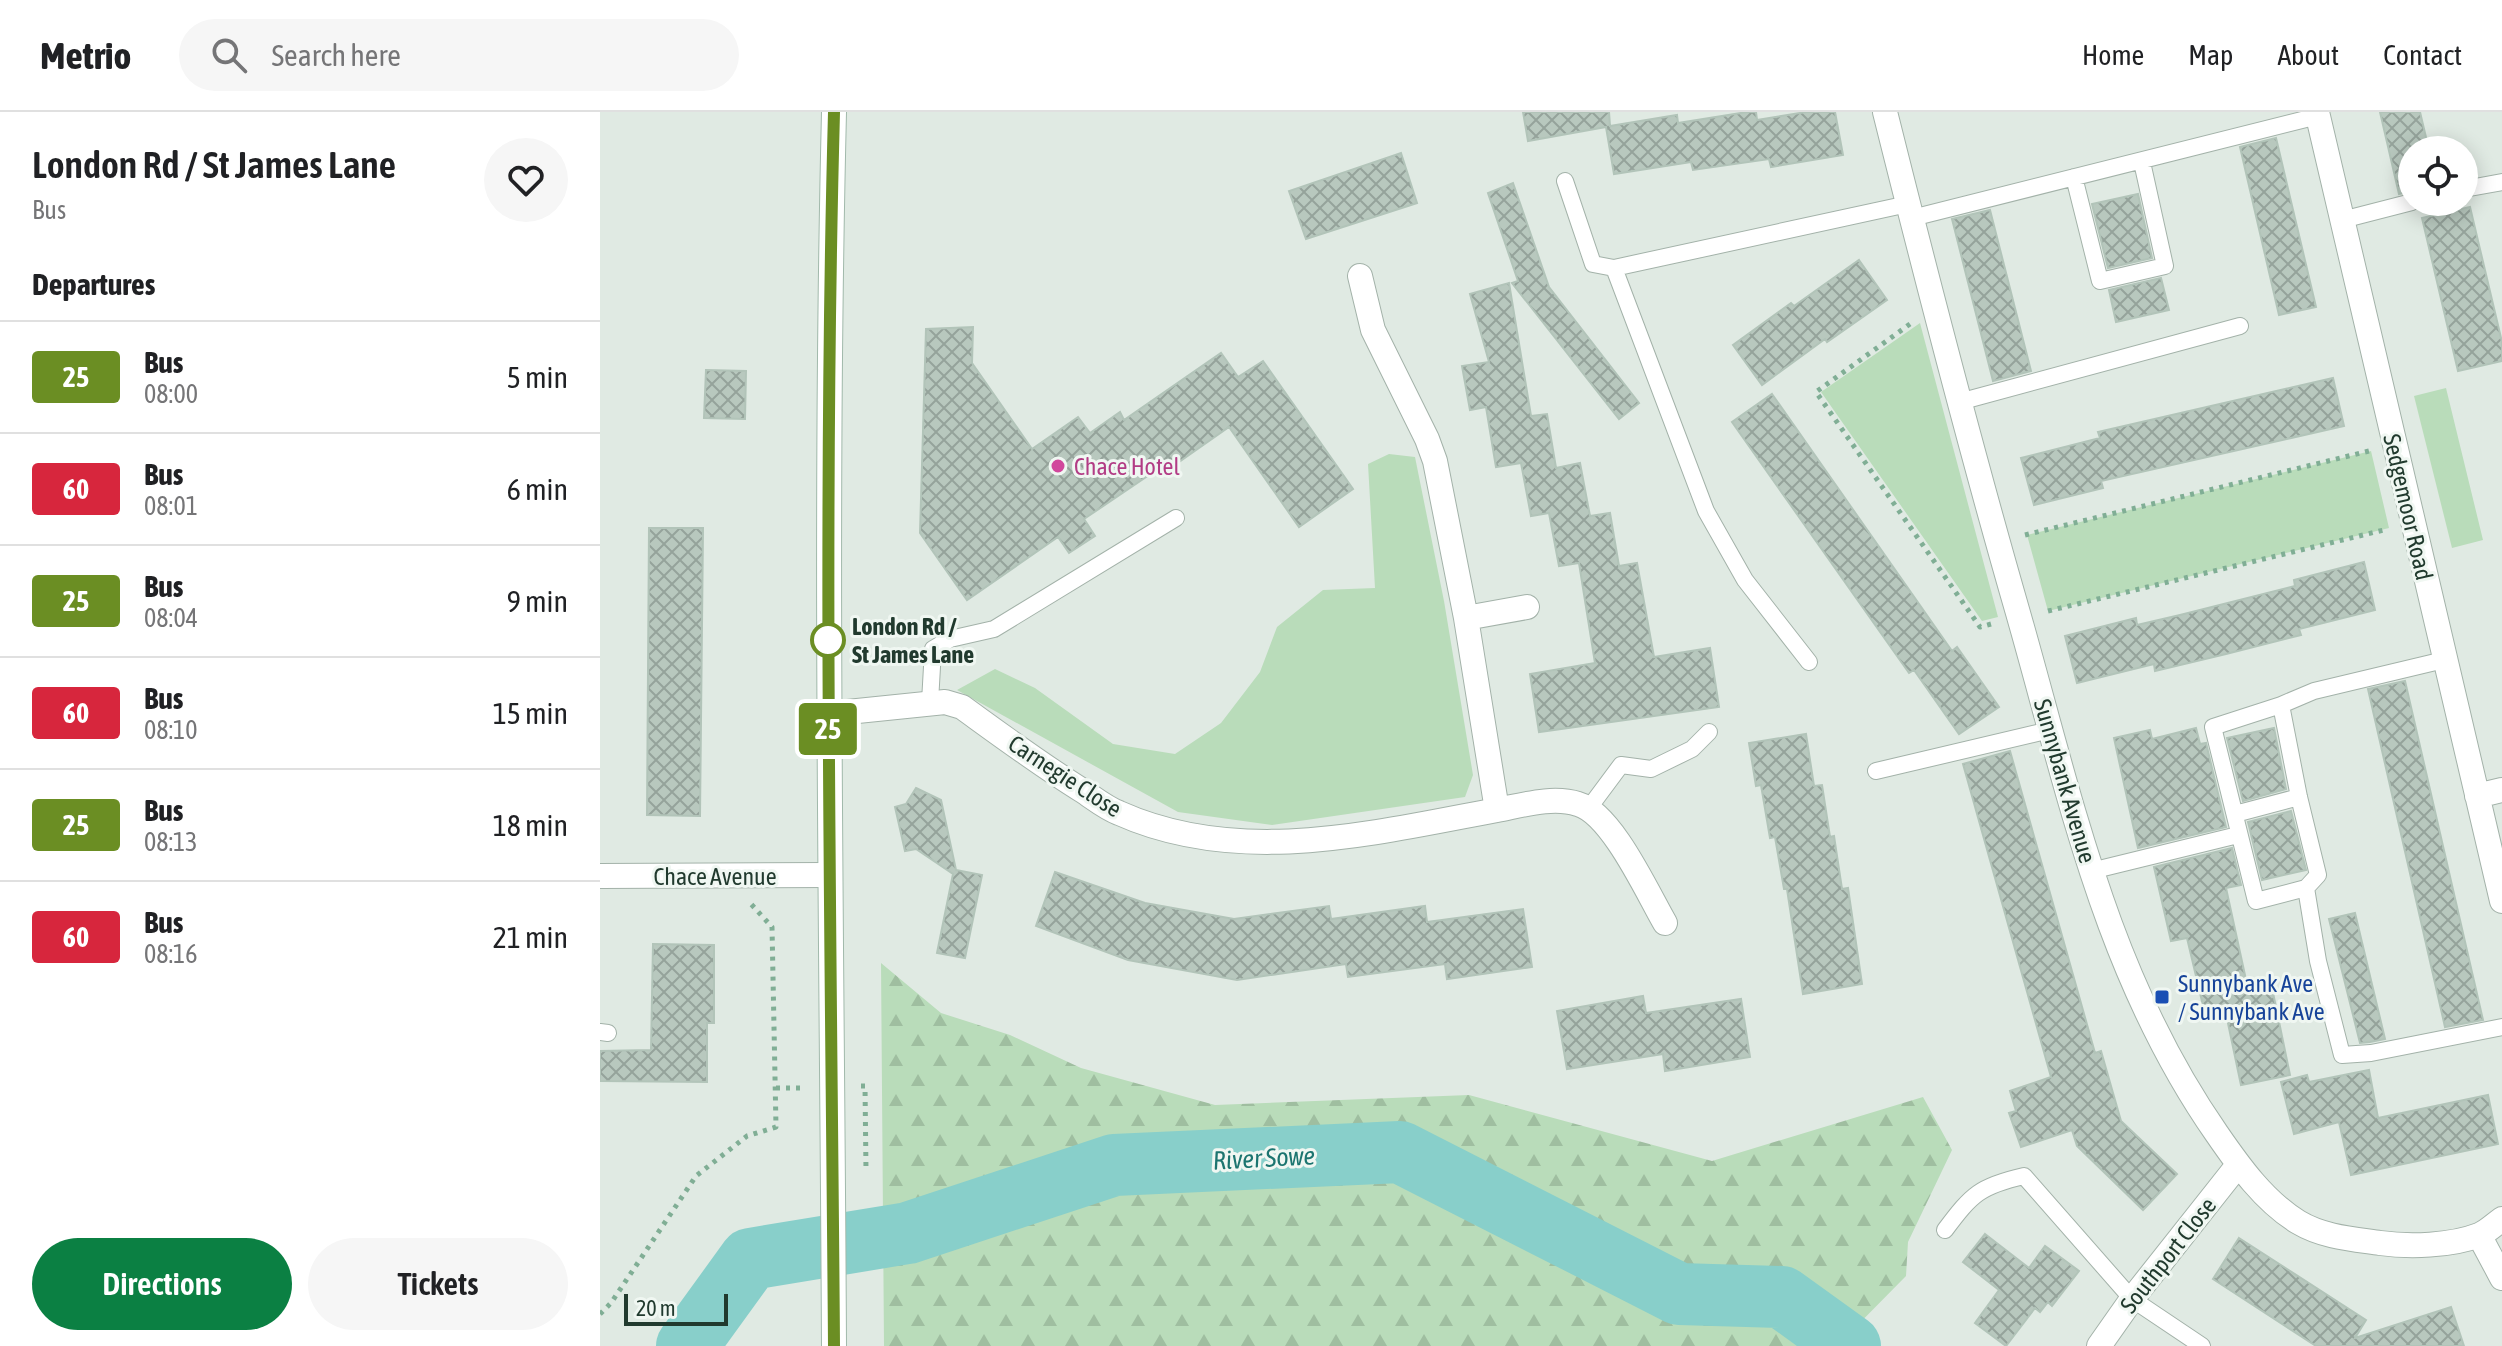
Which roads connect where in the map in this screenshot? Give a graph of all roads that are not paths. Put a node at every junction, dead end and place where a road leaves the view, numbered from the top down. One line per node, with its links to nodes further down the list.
1 (834, 112): 23 (street)
2 (1885, 112): 10 (street, Sunnybank Avenue)
3 (2318, 114): 4 (lane); 11 (street, Sedgemoor Road)
4 (2142, 162): 5 (lane); 5 (lane)
5 (2074, 177): 10 (lane)
6 (1565, 181): 12 (lane)
7 (2502, 182): 8 (lane)
8 (2478, 186)
9 (2398, 206): 11 (lane)
10 (1910, 211): 12 (lane); 15 (street, Sunnybank Avenue)
11 (2342, 220): 19 (street, Sedgemoor Road)
12 (1614, 268): 20 (lane)
13 (1360, 276): 18 (street)
14 (2240, 326): 15 (lane)
15 (1959, 402): 24 (street, Sunnybank Avenue)
16 (1176, 518): 21 (lane)
17 (1527, 607): 18 (street)
18 (1466, 618): 31 (street)
19 (2444, 660): 22 (lane); 28 (street, Sedgemoor Road)
20 (1809, 662)
21 (930, 702): 23 (street, Carnegie Close); 31 (street, Carnegie Close)
22 (2281, 705): 29 (lane); 32 (lane)
23 (828, 714): 35 (street)
24 (2050, 730): 26 (lane); 34 (street, Sunnybank Avenue)
25 (1709, 732): 30 (lane)
26 (1876, 771)
27 (2502, 790): 28 (street)
28 (2477, 796): 38 (street, Sedgemoor Road)
29 (2299, 797): 32 (lane); 37 (lane)
30 (1589, 808): 31 (street, Carnegie Close); 39 (street)
31 (1497, 810)
32 (2235, 814): 33 (lane)
33 (2238, 835): 34 (lane); 37 (lane)
34 (2091, 871): 41 (street, Sunnybank Avenue)
35 (830, 875): 36 (street, Chace Avenue); 47 (street)
36 (600, 876)
37 (2306, 888): 40 (lane)
38 (2502, 901)
39 (1665, 923)
40 (2502, 1027)
41 (2238, 1165): 44 (street, Sunnybank Avenue); 46 (street, Southport Close)
42 (2502, 1219): 44 (street)
43 (1945, 1230): 46 (lane)
44 (2479, 1235): 45 (street)
45 (2502, 1278)
46 (2132, 1299): 48 (street, Southport Close); 49 (lane)
47 (834, 1346)
48 (2099, 1346)
49 (2202, 1346)

